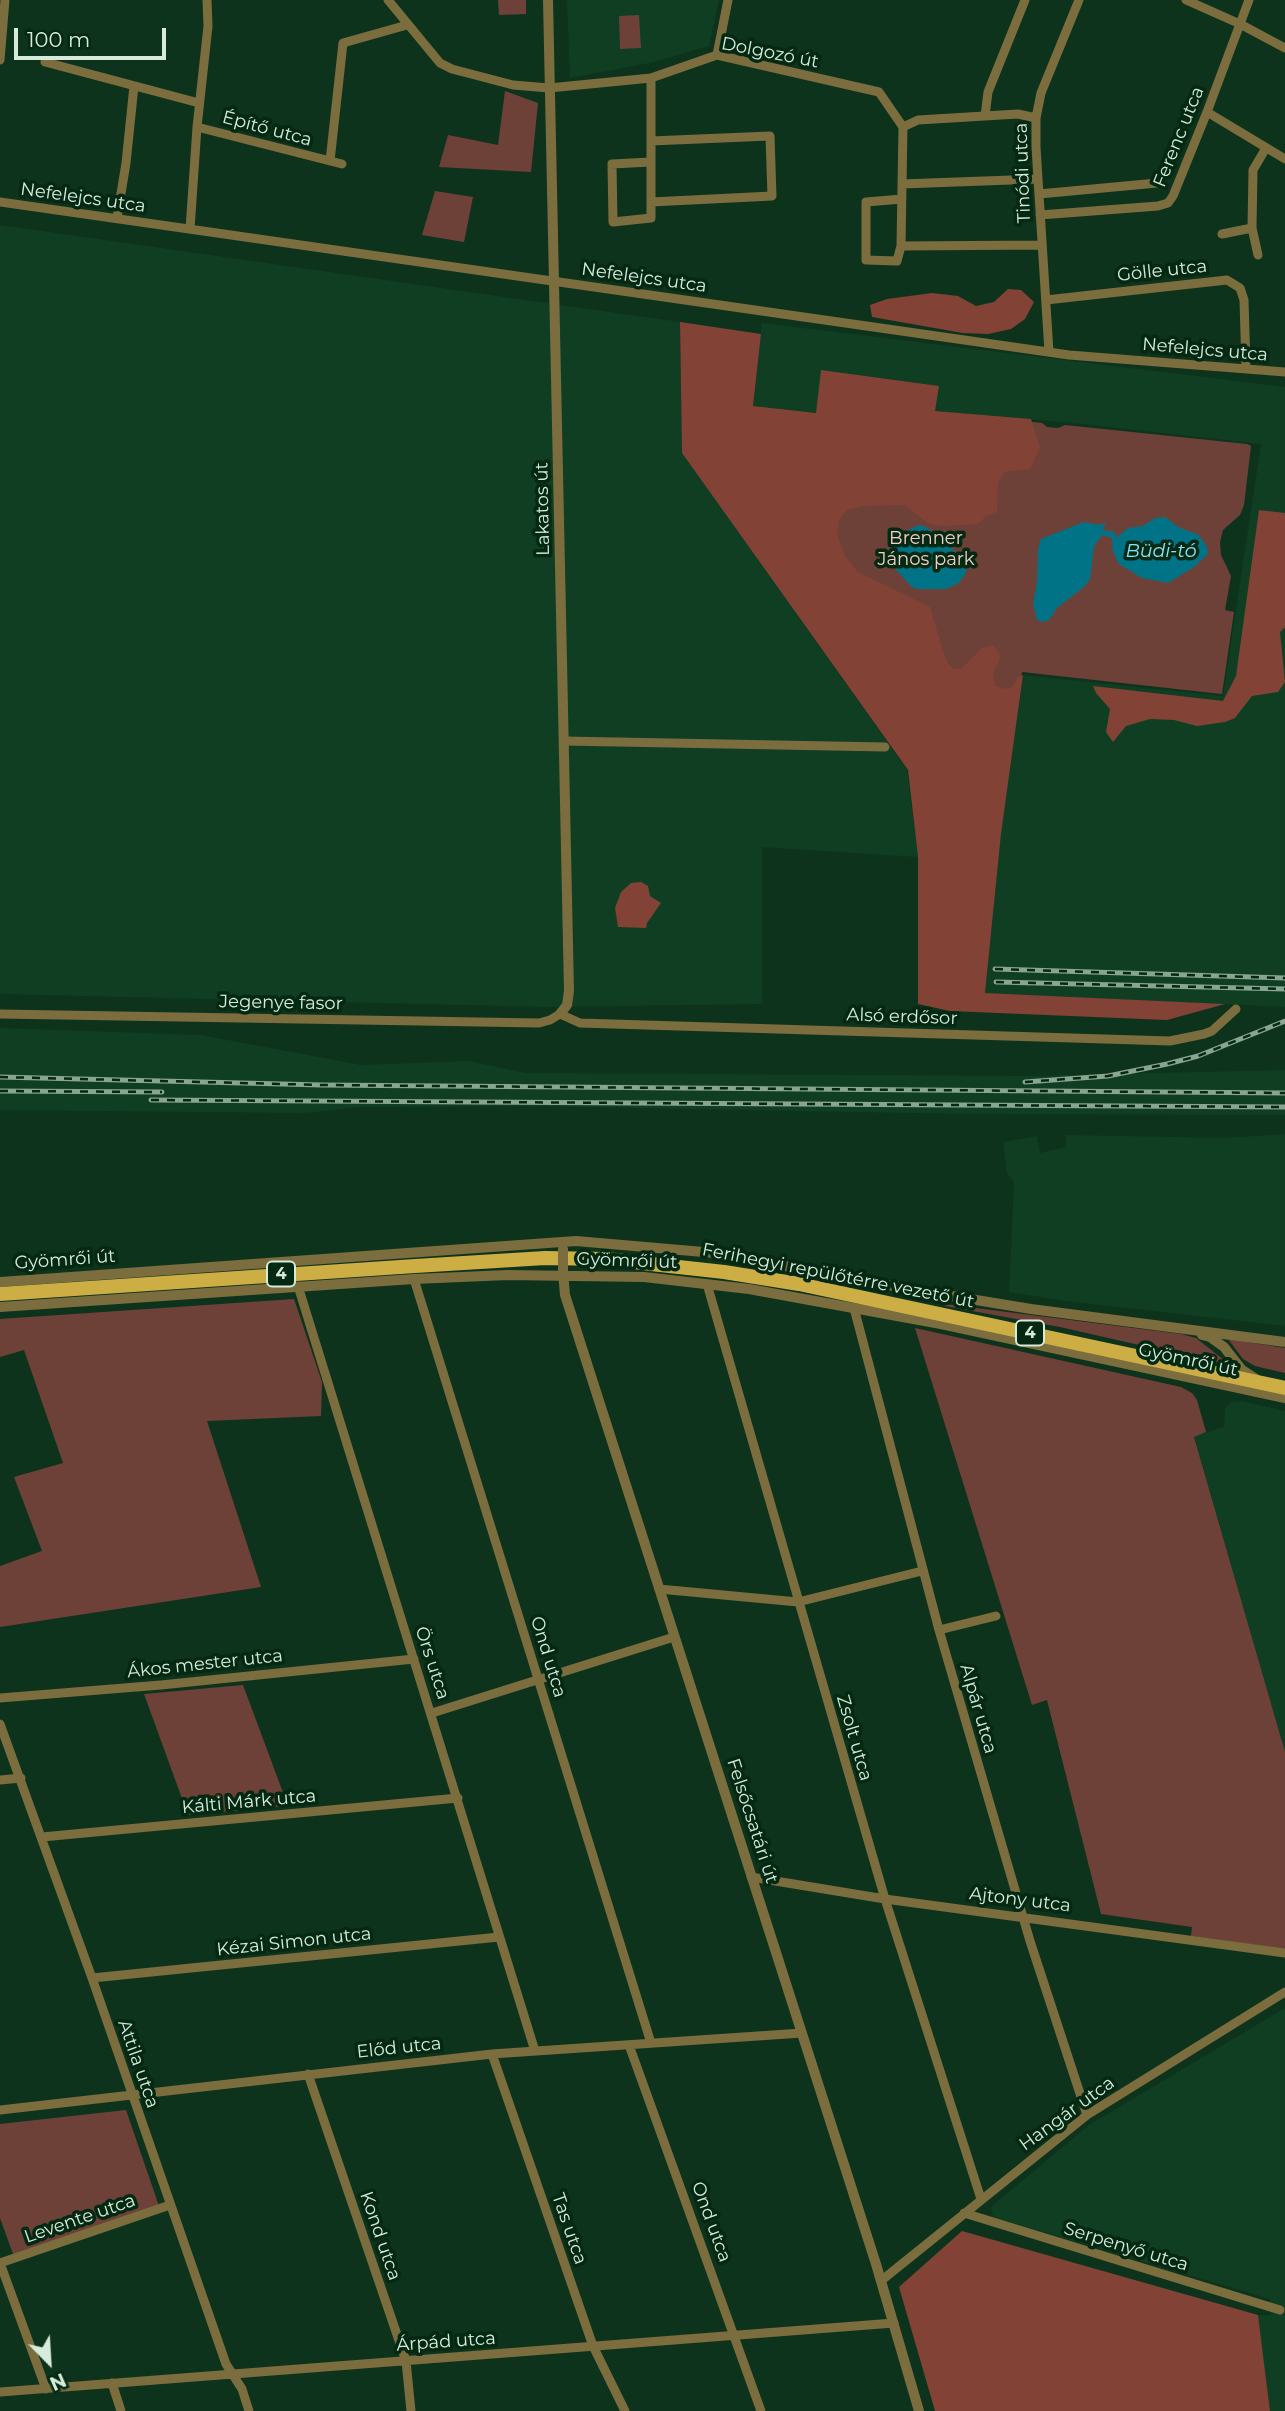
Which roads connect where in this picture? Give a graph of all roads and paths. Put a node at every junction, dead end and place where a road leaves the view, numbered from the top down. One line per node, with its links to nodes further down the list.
1 (5, 0): 14 (street)
2 (207, 0): 19 (street, Építő utca)
3 (388, 0): 11 (street, Dolgozó út)
4 (548, 0): 18 (street, Lakatos út)
5 (727, 0): 13 (street)
6 (1025, 0): 21 (street)
7 (1079, 0): 22 (street, Tinódi utca)
8 (1186, 0): 10 (street)
9 (1249, 0): 10 (street, Ferenc utca)
10 (1240, 24): 12 (street); 20 (street, Ferenc utca)
11 (407, 25): 18 (street, Dolgozó út); 28 (street, Építő utca)
12 (1285, 48)
13 (717, 55): 16 (street, Dolgozó út); 24 (street, Dolgozó út)
14 (0, 60)
15 (45, 62): 17 (street, Építő utca)
16 (651, 78): 18 (street, Dolgozó út); 25 (street)
17 (134, 86): 19 (street, Építő utca); 39 (street)
18 (549, 88): 46 (street, Lakatos út)
19 (199, 103): 23 (street, Építő utca)
20 (1207, 112): 26 (street); 38 (street, Ferenc utca)
21 (985, 116): 22 (street); 24 (street)
22 (1036, 118): 31 (street, Tinódi utca)
23 (197, 127): 28 (street, Építő utca); 41 (street, Építő utca)
24 (903, 127): 33 (street)
25 (651, 141): 29 (street); 37 (street)
26 (1266, 148): 27 (street); 40 (street)
27 (1285, 159)
28 (330, 161): 30 (street, Építő utca)
29 (651, 162): 37 (street); 37 (street)
30 (342, 164)
31 (1038, 179): 33 (street); 34 (street, Tinódi utca)
32 (1157, 183): 34 (street)
33 (902, 184): 35 (street)
34 (1039, 194): 38 (street, Tinódi utca)
35 (902, 199): 43 (street); 43 (street)
36 (0, 202): 39 (street, Nefelejcs utca)
37 (651, 202)
38 (1040, 215): 44 (street, Tinódi utca)
39 (117, 218): 41 (street, Nefelejcs utca)
40 (1252, 228): 42 (street); 45 (street)
41 (190, 229): 46 (street, Nefelejcs utca)
42 (1222, 234)
43 (901, 246): 44 (street)
44 (1042, 246): 47 (street, Tinódi utca)
45 (1258, 255)
46 (553, 281): 48 (street, Nefelejcs utca); 51 (street, Lakatos út)
47 (1046, 300): 48 (street, Tinódi utca); 49 (street, Gölle utca)
48 (1049, 352): 49 (street, Nefelejcs utca)
49 (1246, 368): 50 (street, Nefelejcs utca)
50 (1285, 372)
51 (564, 741): 52 (street); 55 (street, Lakatos út)
52 (885, 747)
53 (1236, 1009): 55 (street, Alsó erdősor)
54 (0, 1014): 55 (street, Jegenye fasor)
55 (560, 1014)
56 (563, 1245): 57 (street, Felsőcsatári út, bridge); 59 (street, Gyömrői út); 65 (street, Gyömrői út)
57 (563, 1273): 58 (street, Gyömrői út); 60 (street, Gyömrői út); 71 (street, Felsőcsatári út)
58 (414, 1279): 61 (street, Gyömrői út); 77 (street, Ond utca)
59 (0, 1282)
60 (707, 1284): 64 (street, Gyömrői út); 72 (street, Zsolt utca)
61 (298, 1286): 63 (street, Gyömrői út); 76 (street, Örs utca)
62 (0, 1294): 67 (main road, Ferihegyi repülőtérre vezető út / 4)
63 (0, 1307)
64 (854, 1308): 69 (street, Gyömrői út); 70 (street, Alpár utca)
65 (1175, 1328): 66 (street, Gyömrői út); 67 (street, Gyömrői út)
66 (1285, 1342)
67 (1261, 1383): 68 (main road, Ferihegyi repülőtérre vezető út / 4)
68 (1285, 1388)
69 (1285, 1398)
70 (922, 1571): 72 (street); 74 (street, Alpár utca)
71 (659, 1589): 72 (street); 75 (street, Felsőcsatári út)
72 (798, 1602): 86 (street, Zsolt utca)
73 (996, 1616): 74 (street)
74 (939, 1630): 87 (street, Alpár utca)
75 (674, 1637): 77 (street); 85 (street, Felsőcsatári út)
76 (414, 1658): 78 (street, Ákos mester utca); 79 (street, Örs utca)
77 (539, 1681): 79 (street); 93 (street, Ond utca)
78 (0, 1698)
79 (432, 1713): 83 (street, Örs utca)
80 (0, 1724): 81 (street, Attila utca)
81 (21, 1777): 82 (street); 84 (street, Attila utca)
82 (0, 1780)
83 (458, 1798): 84 (street, Kálti Márk utca); 88 (street, Örs utca)
84 (42, 1837): 90 (street, Attila utca)
85 (751, 1877): 86 (street, Ajtony utca); 92 (street, Felsőcsatári út)
86 (885, 1899): 87 (street, Ajtony utca); 101 (street, Zsolt utca)
87 (1022, 1916): 89 (street, Ajtony utca); 100 (street, Alpár utca)
88 (499, 1937): 90 (street, Kézai Simon utca); 95 (street, Örs utca)
89 (1285, 1953)
90 (92, 1978): 98 (street, Attila utca)
91 (1285, 1992): 100 (street, Hangár utca)
92 (802, 2033): 93 (street, Előd utca); 105 (street, Felsőcsatári út)
93 (651, 2043): 94 (street, Előd utca)
94 (629, 2045): 95 (street, Előd utca); 108 (street, Ond utca)
95 (536, 2051): 96 (street, Előd utca)
96 (492, 2054): 97 (street, Előd utca); 109 (street, Tas utca)
97 (307, 2074): 98 (street, Előd utca); 110 (street, Kond utca)
98 (132, 2094): 99 (street, Előd utca); 102 (street, Attila utca)
99 (0, 2110)
100 (1087, 2115): 101 (street, Hangár utca)
101 (981, 2199): 103 (street, Hangár utca)
102 (170, 2205): 104 (street, Levente utca); 111 (street, Attila utca)
103 (964, 2213): 105 (street, Hangár utca); 106 (street, Serpenyő utca)
104 (0, 2263): 113 (street)
105 (882, 2280): 107 (street, Felsőcsatári út)
106 (1280, 2310)
107 (894, 2323): 108 (street, Árpád utca); 120 (street, Felsőcsatári út)
108 (735, 2335): 109 (street, Árpád utca); 119 (street, Ond utca)
109 (593, 2346): 110 (street, Árpád utca); 118 (street, Tas utca)
110 (406, 2361): 111 (street, Árpád utca); 117 (street, Kond utca)
111 (233, 2374): 112 (street, Árpád utca); 116 (street, Attila utca)
112 (112, 2383): 113 (street, Árpád utca); 115 (street)
113 (46, 2389): 114 (street, Árpád utca)
114 (0, 2392)
115 (121, 2411)
116 (249, 2411)
117 (411, 2411)
118 (625, 2411)
119 (761, 2411)
120 (919, 2411)

